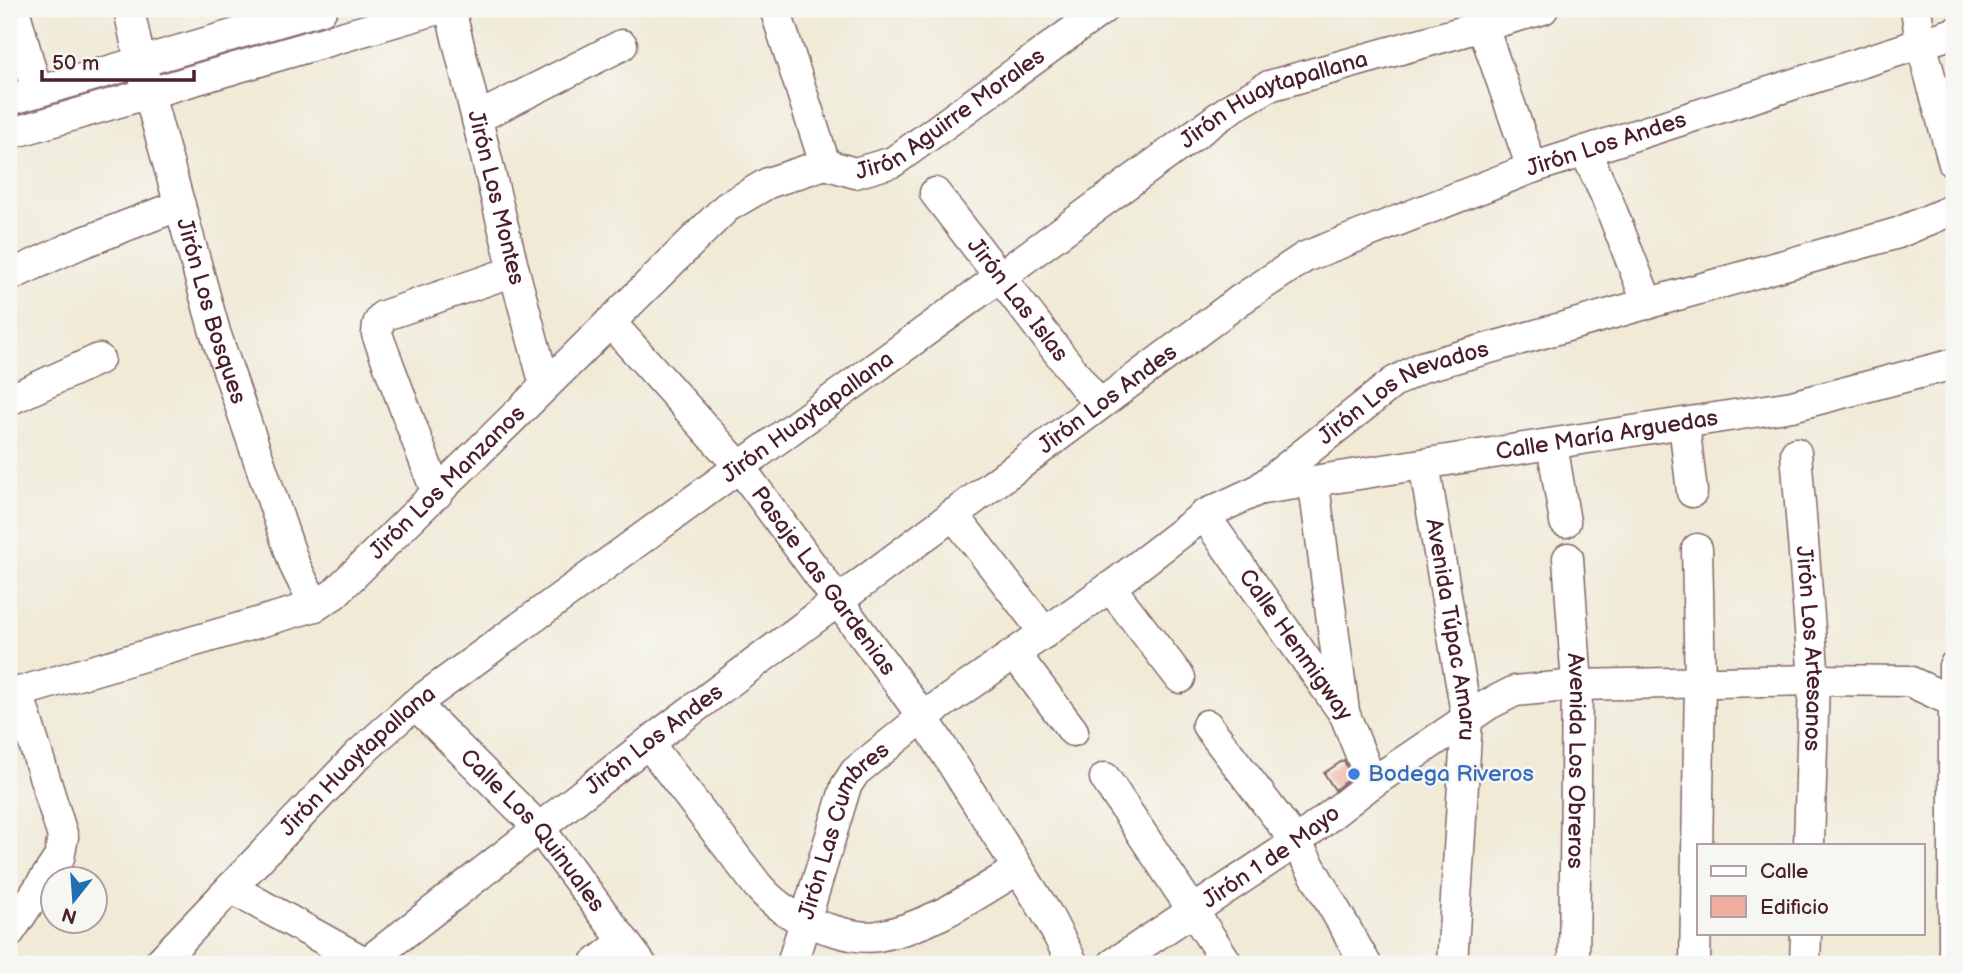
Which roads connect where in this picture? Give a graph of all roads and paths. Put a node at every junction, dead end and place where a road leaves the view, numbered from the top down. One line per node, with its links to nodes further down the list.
1 (14, 9): 16 (street)
2 (129, 9): 15 (street, Jirón Los Bosques)
3 (322, 9): 15 (street)
4 (438, 9): 17 (street)
5 (450, 9): 19 (street, Jirón Los Montes)
6 (775, 9): 23 (street)
7 (1103, 9): 23 (street, Jirón Aguirre Morales)
8 (1543, 9): 10 (street, Jirón Huaytapallana)
9 (1916, 9): 12 (street)
10 (1479, 18): 24 (street); 30 (street, Jirón Huaytapallana)
11 (1954, 33): 12 (street, Jirón Los Andes)
12 (1922, 43): 14 (street); 21 (street, Jirón Los Andes); 22 (street)
13 (622, 45): 19 (street)
14 (1954, 46)
15 (140, 62): 16 (street); 17 (street, Jirón Los Bosques)
16 (37, 92): 18 (street)
17 (150, 94): 20 (street); 26 (street, Jirón Los Bosques)
18 (9, 100)
19 (477, 118): 28 (street, Jirón Los Montes)
20 (9, 134)
21 (1586, 151): 24 (street, Jirón Los Andes); 31 (street)
22 (1954, 163)
23 (825, 164): 32 (street, Jirón Los Manzanos)
24 (1532, 168): 37 (street, Jirón Los Andes)
25 (935, 193): 30 (street, Jirón Las Islas)
26 (180, 205): 29 (street); 54 (street, Jirón Los Bosques)
27 (1954, 209): 31 (street, Jirón Los Nevados)
28 (514, 271): 35 (street, Jirón Los Montes); 46 (street)
29 (9, 276)
30 (999, 277): 37 (street, Jirón Las Islas); 42 (street, Jirón Huaytapallana)
31 (1648, 304): 43 (street, Jirón Los Nevados)
32 (610, 321): 35 (street, Jirón Los Manzanos); 42 (street, Pasaje Las Gardenias)
33 (99, 359): 36 (street)
34 (1954, 364): 38 (street, Calle María Arguedas)
35 (545, 386): 46 (street, Jirón Los Manzanos)
36 (9, 400)
37 (1099, 405): 47 (street, Jirón Los Andes)
38 (1684, 424): 39 (street, Calle María Arguedas); 44 (street)
39 (1552, 444): 41 (street, Calle María Arguedas); 49 (street)
40 (1796, 453): 59 (street, Jirón Los Artesanos)
41 (1424, 464): 43 (street, Calle María Arguedas); 67 (street, Avenida Túpac Amaru)
42 (739, 466): 53 (street, Pasaje Las Gardenias); 64 (street, Jirón Huaytapallana)
43 (1258, 490): 48 (street, Jirón Los Nevados)
44 (1692, 492)
45 (1315, 493): 65 (street)
46 (437, 494): 54 (street, Jirón Los Manzanos)
47 (953, 513): 53 (street, Jirón Los Andes); 55 (street)
48 (1204, 515): 52 (street, Jirón Los Nevados); 65 (street, Calle Henmigway)
49 (1565, 522)
50 (1697, 549): 60 (street)
51 (1568, 558): 61 (street, Avenida Los Obreros)
52 (1110, 587): 55 (street, Jirón Los Nevados); 58 (street)
53 (837, 599): 66 (street, Pasaje Las Gardenias); 70 (street, Jirón Los Andes)
54 (324, 600): 62 (street, Jirón Los Manzanos)
55 (1045, 633): 56 (street, Jirón Los Nevados)
56 (1014, 654): 66 (street, Jirón Los Nevados); 69 (street)
57 (1954, 666): 63 (street)
58 (1180, 678)
59 (1814, 680): 60 (street, Jirón 1 de Mayo); 63 (street, Jirón 1 de Mayo); 76 (street, Jirón Los Artesanos)
60 (1700, 683): 61 (street, Jirón 1 de Mayo); 75 (street)
61 (1577, 685): 67 (street, Jirón 1 de Mayo); 94 (street, Avenida Los Obreros)
62 (13, 693): 82 (street)
63 (1953, 701): 97 (street)
64 (415, 704): 73 (street, Calle Los Quinuales); 79 (street, Jirón Huaytapallana)
65 (1345, 715): 72 (street, Calle Henmigway)
66 (923, 717): 78 (street, Pasaje Las Gardenias); 81 (street, Jirón Las Cumbres)
67 (1467, 719): 72 (street, Jirón 1 de Mayo); 93 (street, Avenida Túpac Amaru)
68 (1207, 725): 74 (street)
69 (1073, 731)
70 (648, 743): 73 (street, Jirón Los Andes); 81 (street)
71 (1105, 778): 80 (street)
72 (1372, 783): 74 (street, Jirón 1 de Mayo)
73 (539, 828): 84 (street, Calle Los Quinuales); 86 (street, Jirón Los Andes)
74 (1296, 842): 80 (street, Jirón 1 de Mayo); 92 (street)
75 (1697, 844)
76 (1809, 844)
77 (1697, 852): 95 (street)
78 (1018, 869): 81 (street); 89 (street, Pasaje Las Gardenias)
79 (230, 888): 85 (street, Jirón Huaytapallana); 86 (street)
80 (1194, 910): 90 (street, Jirón 1 de Mayo); 91 (street)
81 (804, 922): 88 (street, Jirón Las Cumbres)
82 (9, 933)
83 (1806, 934): 96 (street)
84 (632, 953): 87 (street)
85 (158, 964)
86 (367, 964)
87 (595, 964)
88 (792, 964)
89 (1073, 964)
90 (1113, 964)
91 (1228, 964)
92 (1366, 964)
93 (1452, 964)
94 (1574, 964)
95 (1695, 964)
96 (1805, 964)
97 (1954, 964)

